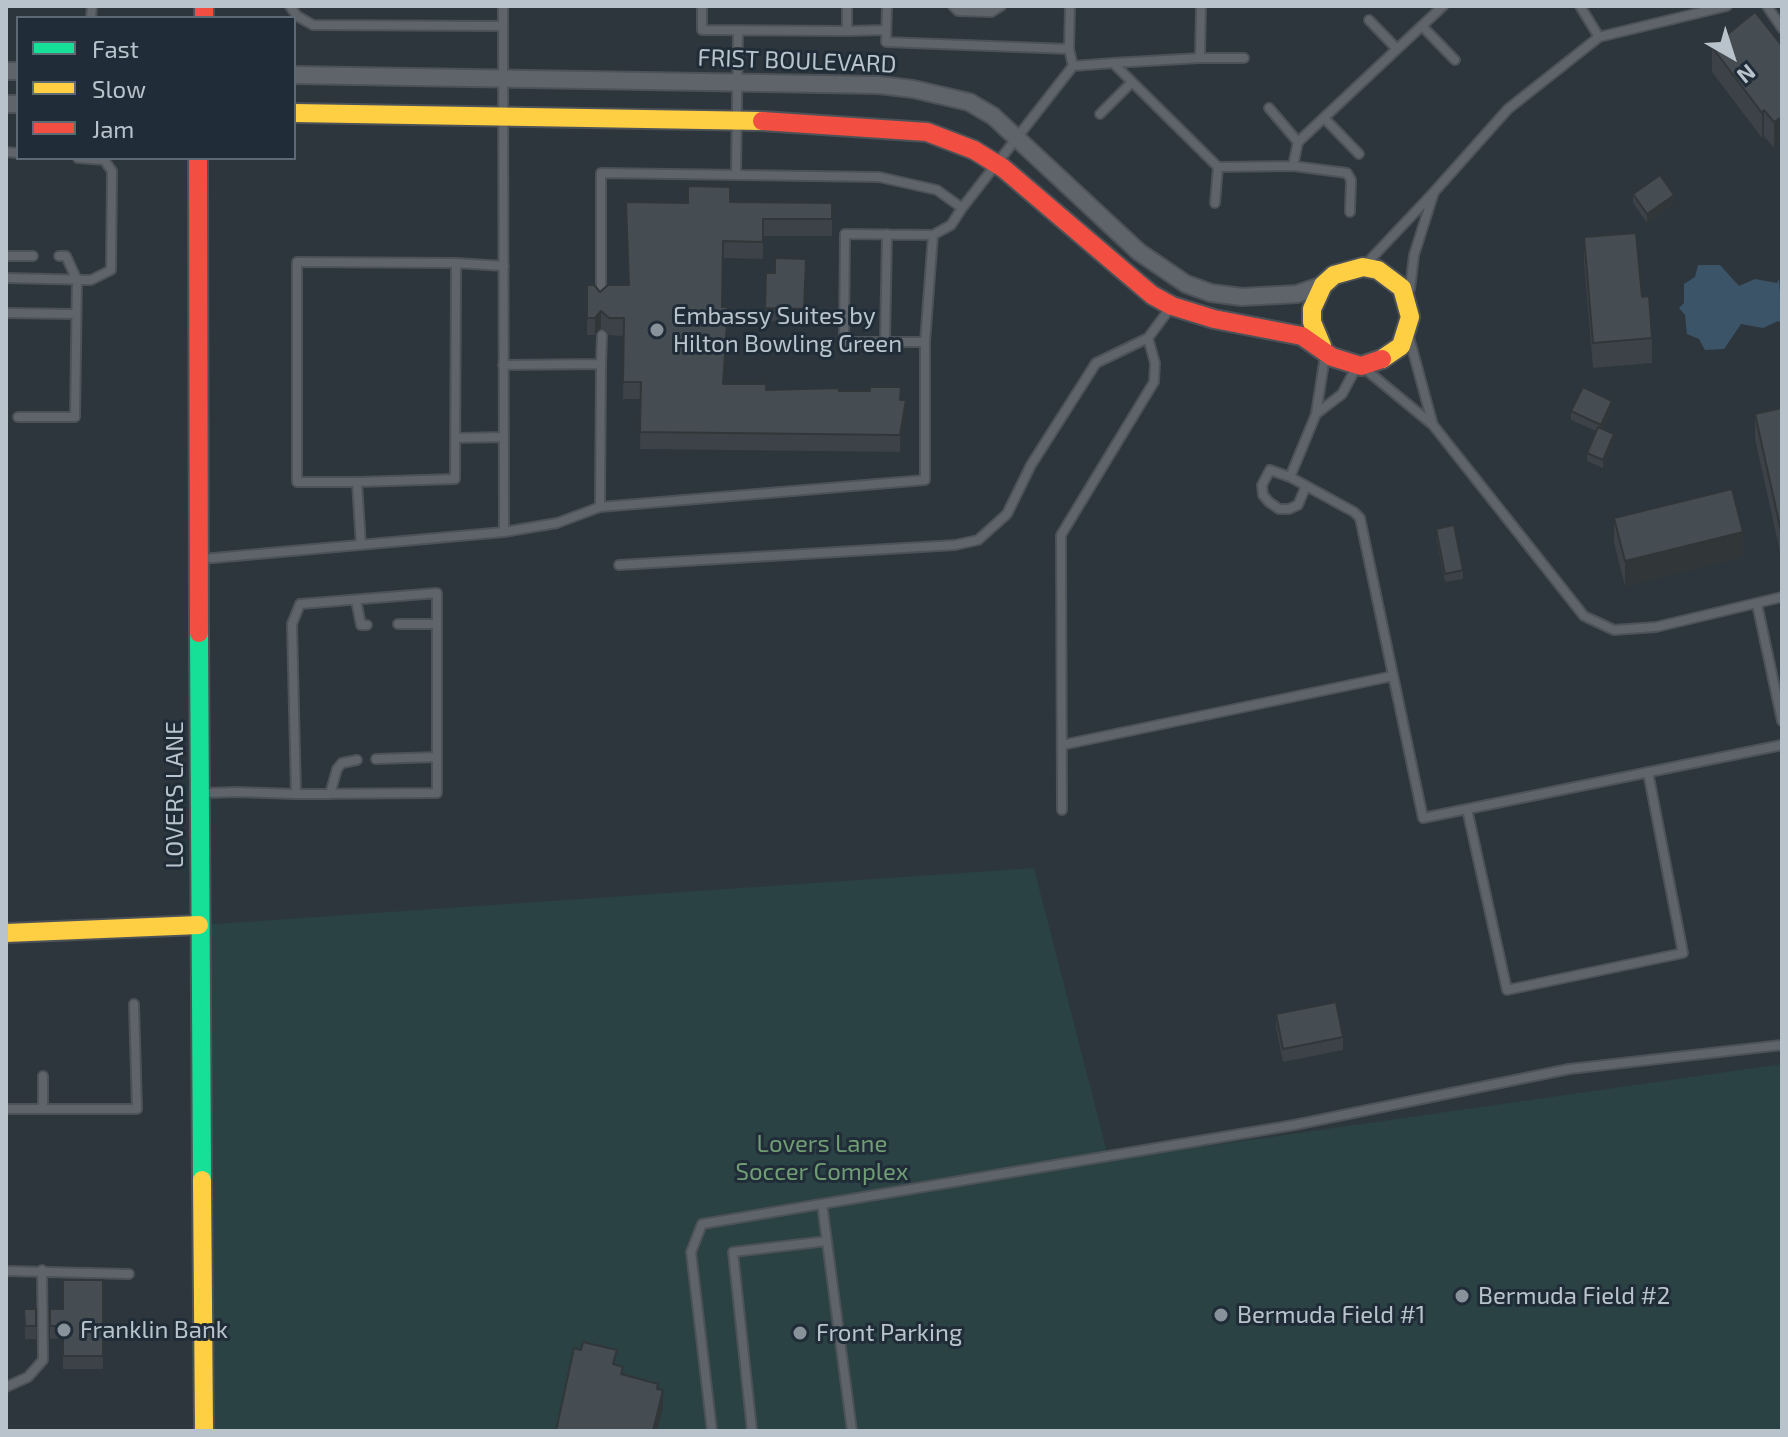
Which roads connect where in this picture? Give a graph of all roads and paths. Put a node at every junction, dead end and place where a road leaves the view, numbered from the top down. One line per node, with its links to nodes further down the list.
1 (290, 6): 15 (lane)
2 (503, 6): 15 (lane)
3 (702, 6): 19 (lane)
4 (847, 6): 20 (lane)
5 (887, 6): 18 (lane)
6 (953, 6): 7 (lane)
7 (1001, 6)
8 (1070, 6): 22 (lane)
9 (1201, 6): 24 (lane)
10 (1443, 6): 16 (lane)
11 (1580, 6): 21 (lane)
12 (1727, 6): 21 (lane)
13 (1767, 6): 17 (lane)
14 (1369, 20): 23 (lane)
15 (503, 26): 30 (lane)
16 (1422, 26): 23 (lane); 26 (lane)
17 (1782, 28)
18 (886, 30): 20 (lane); 22 (lane)
19 (738, 31): 20 (lane); 32 (lane)
20 (847, 31)
21 (1599, 37): 48 (lane)
22 (1069, 49): 28 (lane)
23 (1397, 49): 37 (lane)
24 (1200, 58): 25 (lane); 27 (lane)
25 (1244, 58)
26 (1455, 60)
27 (1113, 63): 28 (lane); 31 (lane)
28 (1073, 66): 39 (lane)
29 (296, 75): 30 (street, FRIST BOULEVARD)
30 (502, 79): 32 (street, FRIST BOULEVARD); 36 (lane)
31 (1132, 82): 35 (lane); 46 (lane)
32 (737, 83): 38 (lane); 39 (street, FRIST BOULEVARD)
33 (1269, 108): 40 (lane)
34 (296, 113): 36 (street)
35 (1100, 114)
36 (502, 117): 38 (street); 58 (lane)
37 (1324, 118): 40 (lane); 41 (lane)
38 (736, 120): 44 (street); 47 (lane)
39 (1017, 135): 44 (lane); 62 (street, FRIST BOULEVARD)
40 (1298, 142): 45 (lane)
41 (1359, 154)
42 (104, 160): 61 (lane)
43 (198, 160): 88 (street, LOVERS LANE)
44 (997, 164): 50 (lane); 65 (street)
45 (1293, 166): 46 (lane); 51 (lane)
46 (1218, 167): 49 (lane)
47 (736, 175): 50 (lane); 63 (lane)
48 (1434, 192): 59 (lane); 64 (lane)
49 (1215, 203)
50 (962, 208): 53 (lane)
51 (1350, 212)
52 (887, 234): 53 (lane); 71 (lane); 71 (lane)
53 (933, 235): 72 (lane)
54 (6, 256): 55 (lane)
55 (33, 256)
56 (59, 256): 61 (lane)
57 (456, 263): 58 (lane); 81 (lane); 83 (lane)
58 (504, 266): 75 (lane)
59 (1363, 267): 62 (street, FRIST BOULEVARD); 64 (street)
60 (6, 278): 61 (lane)
61 (77, 280): 67 (lane)
62 (1323, 285): 73 (street)
63 (601, 302)
64 (1408, 302): 68 (street)
65 (1172, 306): 70 (lane); 73 (street)
66 (6, 313): 67 (lane)
67 (76, 314): 78 (lane)
68 (1408, 332): 76 (street); 79 (lane)
69 (602, 335): 74 (lane)
70 (1148, 338): 89 (lane); 98 (lane)
71 (885, 342): 72 (lane)
72 (925, 342): 85 (lane)
73 (1324, 348): 76 (street); 77 (lane)
74 (601, 364): 75 (lane); 85 (lane)
75 (503, 365): 80 (lane)
76 (1359, 366): 77 (lane); 79 (lane)
77 (1316, 414): 82 (lane)
78 (18, 417)
79 (1433, 425): 92 (lane)
80 (504, 437): 81 (lane); 86 (lane)
81 (456, 438): 83 (lane)
82 (1290, 477): 84 (lane); 84 (lane)
83 (357, 482): 87 (lane)
84 (1306, 486): 96 (lane)
85 (600, 507): 86 (lane)
86 (504, 532): 87 (lane)
87 (361, 545): 88 (lane)
88 (198, 560): 104 (street, LOVERS LANE)
89 (619, 565)
90 (1782, 597): 92 (lane)
91 (356, 600): 94 (lane); 95 (lane); 105 (lane)
92 (1757, 604): 97 (lane)
93 (398, 624): 94 (lane)
94 (437, 624): 100 (lane)
95 (367, 625)
96 (1393, 676): 98 (lane); 107 (lane)
97 (1782, 721)
98 (1062, 745): 108 (lane)
99 (1782, 745): 103 (lane)
100 (437, 757): 101 (lane); 106 (lane)
101 (376, 759)
102 (357, 760): 106 (lane)
103 (1648, 772): 107 (lane); 107 (lane)
104 (200, 794): 105 (lane); 109 (street, LOVERS LANE)
105 (296, 794): 106 (lane)
106 (330, 794)
107 (1467, 809)
108 (1062, 810)
109 (199, 925): 110 (street); 122 (street, LOVERS LANE)
110 (6, 933)
111 (134, 1004): 115 (lane)
112 (1782, 1045): 116 (lane)
113 (43, 1076): 115 (lane)
114 (6, 1109): 115 (lane)
115 (43, 1109)
116 (822, 1204): 117 (lane); 123 (lane)
117 (827, 1241): 124 (lane); 125 (lane)
118 (42, 1270): 119 (lane); 120 (lane); 121 (lane)
119 (6, 1271)
120 (129, 1274)
121 (6, 1387)
122 (204, 1431)
123 (712, 1431)
124 (752, 1431)
125 (852, 1431)

